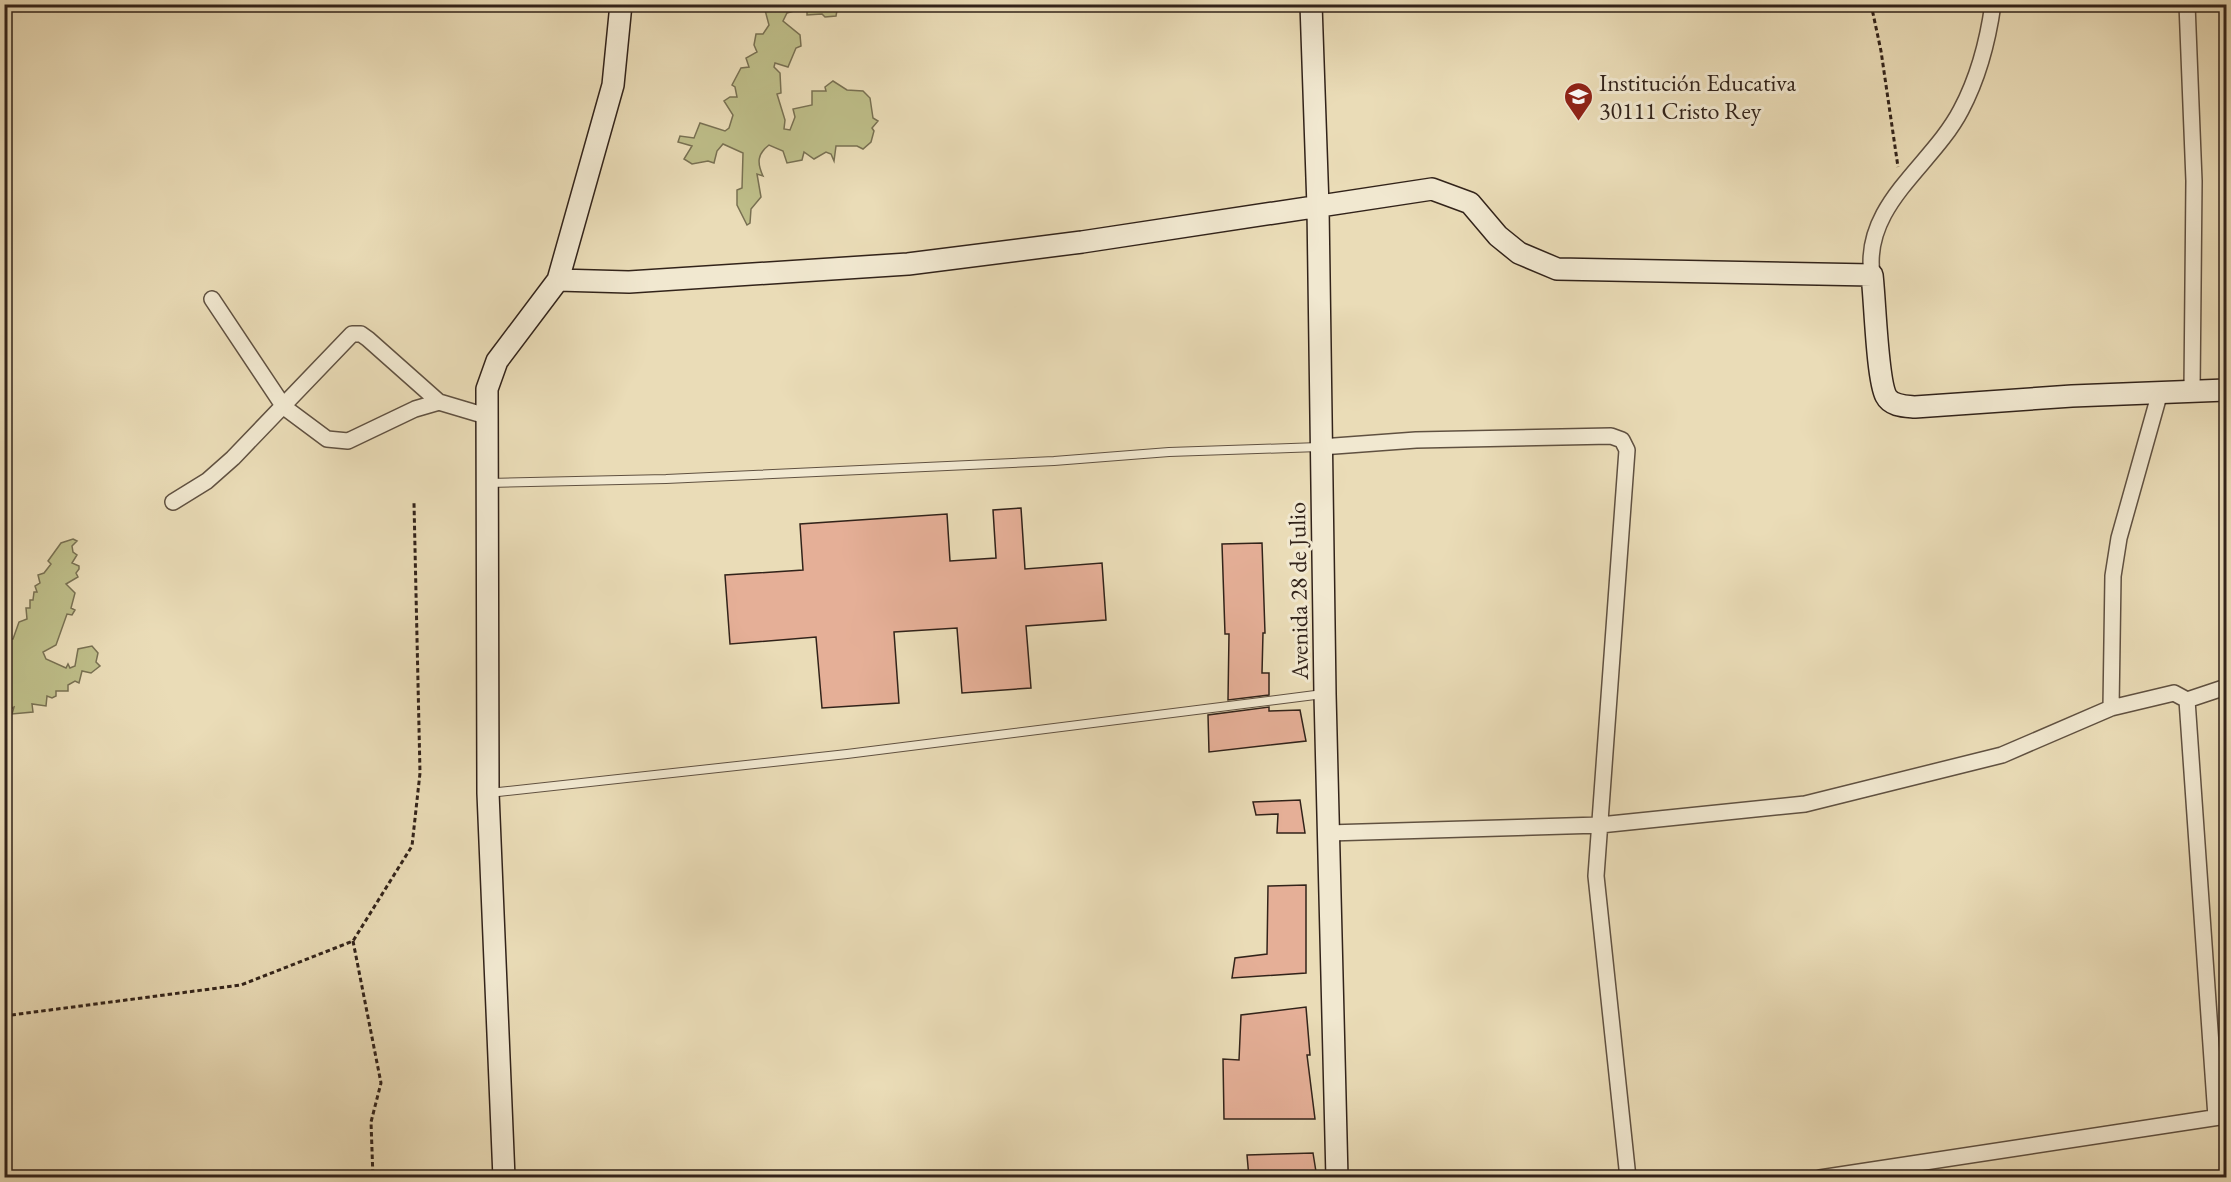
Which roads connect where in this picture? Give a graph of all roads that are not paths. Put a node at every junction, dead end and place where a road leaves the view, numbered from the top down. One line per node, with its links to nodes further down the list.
1 (621, 4): 7 (street)
2 (1311, 4): 5 (street, Avenida 28 de Julio)
3 (1993, 4): 6 (street)
4 (2187, 4): 11 (street)
5 (1318, 207): 6 (street); 7 (street); 15 (street, Avenida 28 de Julio)
6 (1872, 275): 10 (street)
7 (558, 280): 14 (street)
8 (212, 299): 13 (street)
9 (2226, 390): 11 (street)
10 (2160, 392): 11 (street); 21 (street)
11 (2192, 392)
12 (439, 402): 13 (street); 13 (street); 14 (street)
13 (284, 406): 17 (street)
14 (486, 416): 16 (street)
15 (1321, 447): 16 (lane); 19 (street, Avenida 28 de Julio); 23 (street)
16 (487, 483): 22 (street)
17 (173, 502)
18 (2226, 687): 20 (street)
19 (1325, 694): 22 (lane); 24 (street, Avenida 28 de Julio)
20 (2187, 700): 21 (street); 25 (street)
21 (2111, 708): 23 (street)
22 (488, 793): 26 (street)
23 (1600, 825): 24 (street); 28 (street)
24 (1328, 833): 27 (street, Avenida 28 de Julio)
25 (2221, 1117): 29 (street)
26 (504, 1178)
27 (1337, 1178)
28 (1628, 1178)
29 (1820, 1178)

